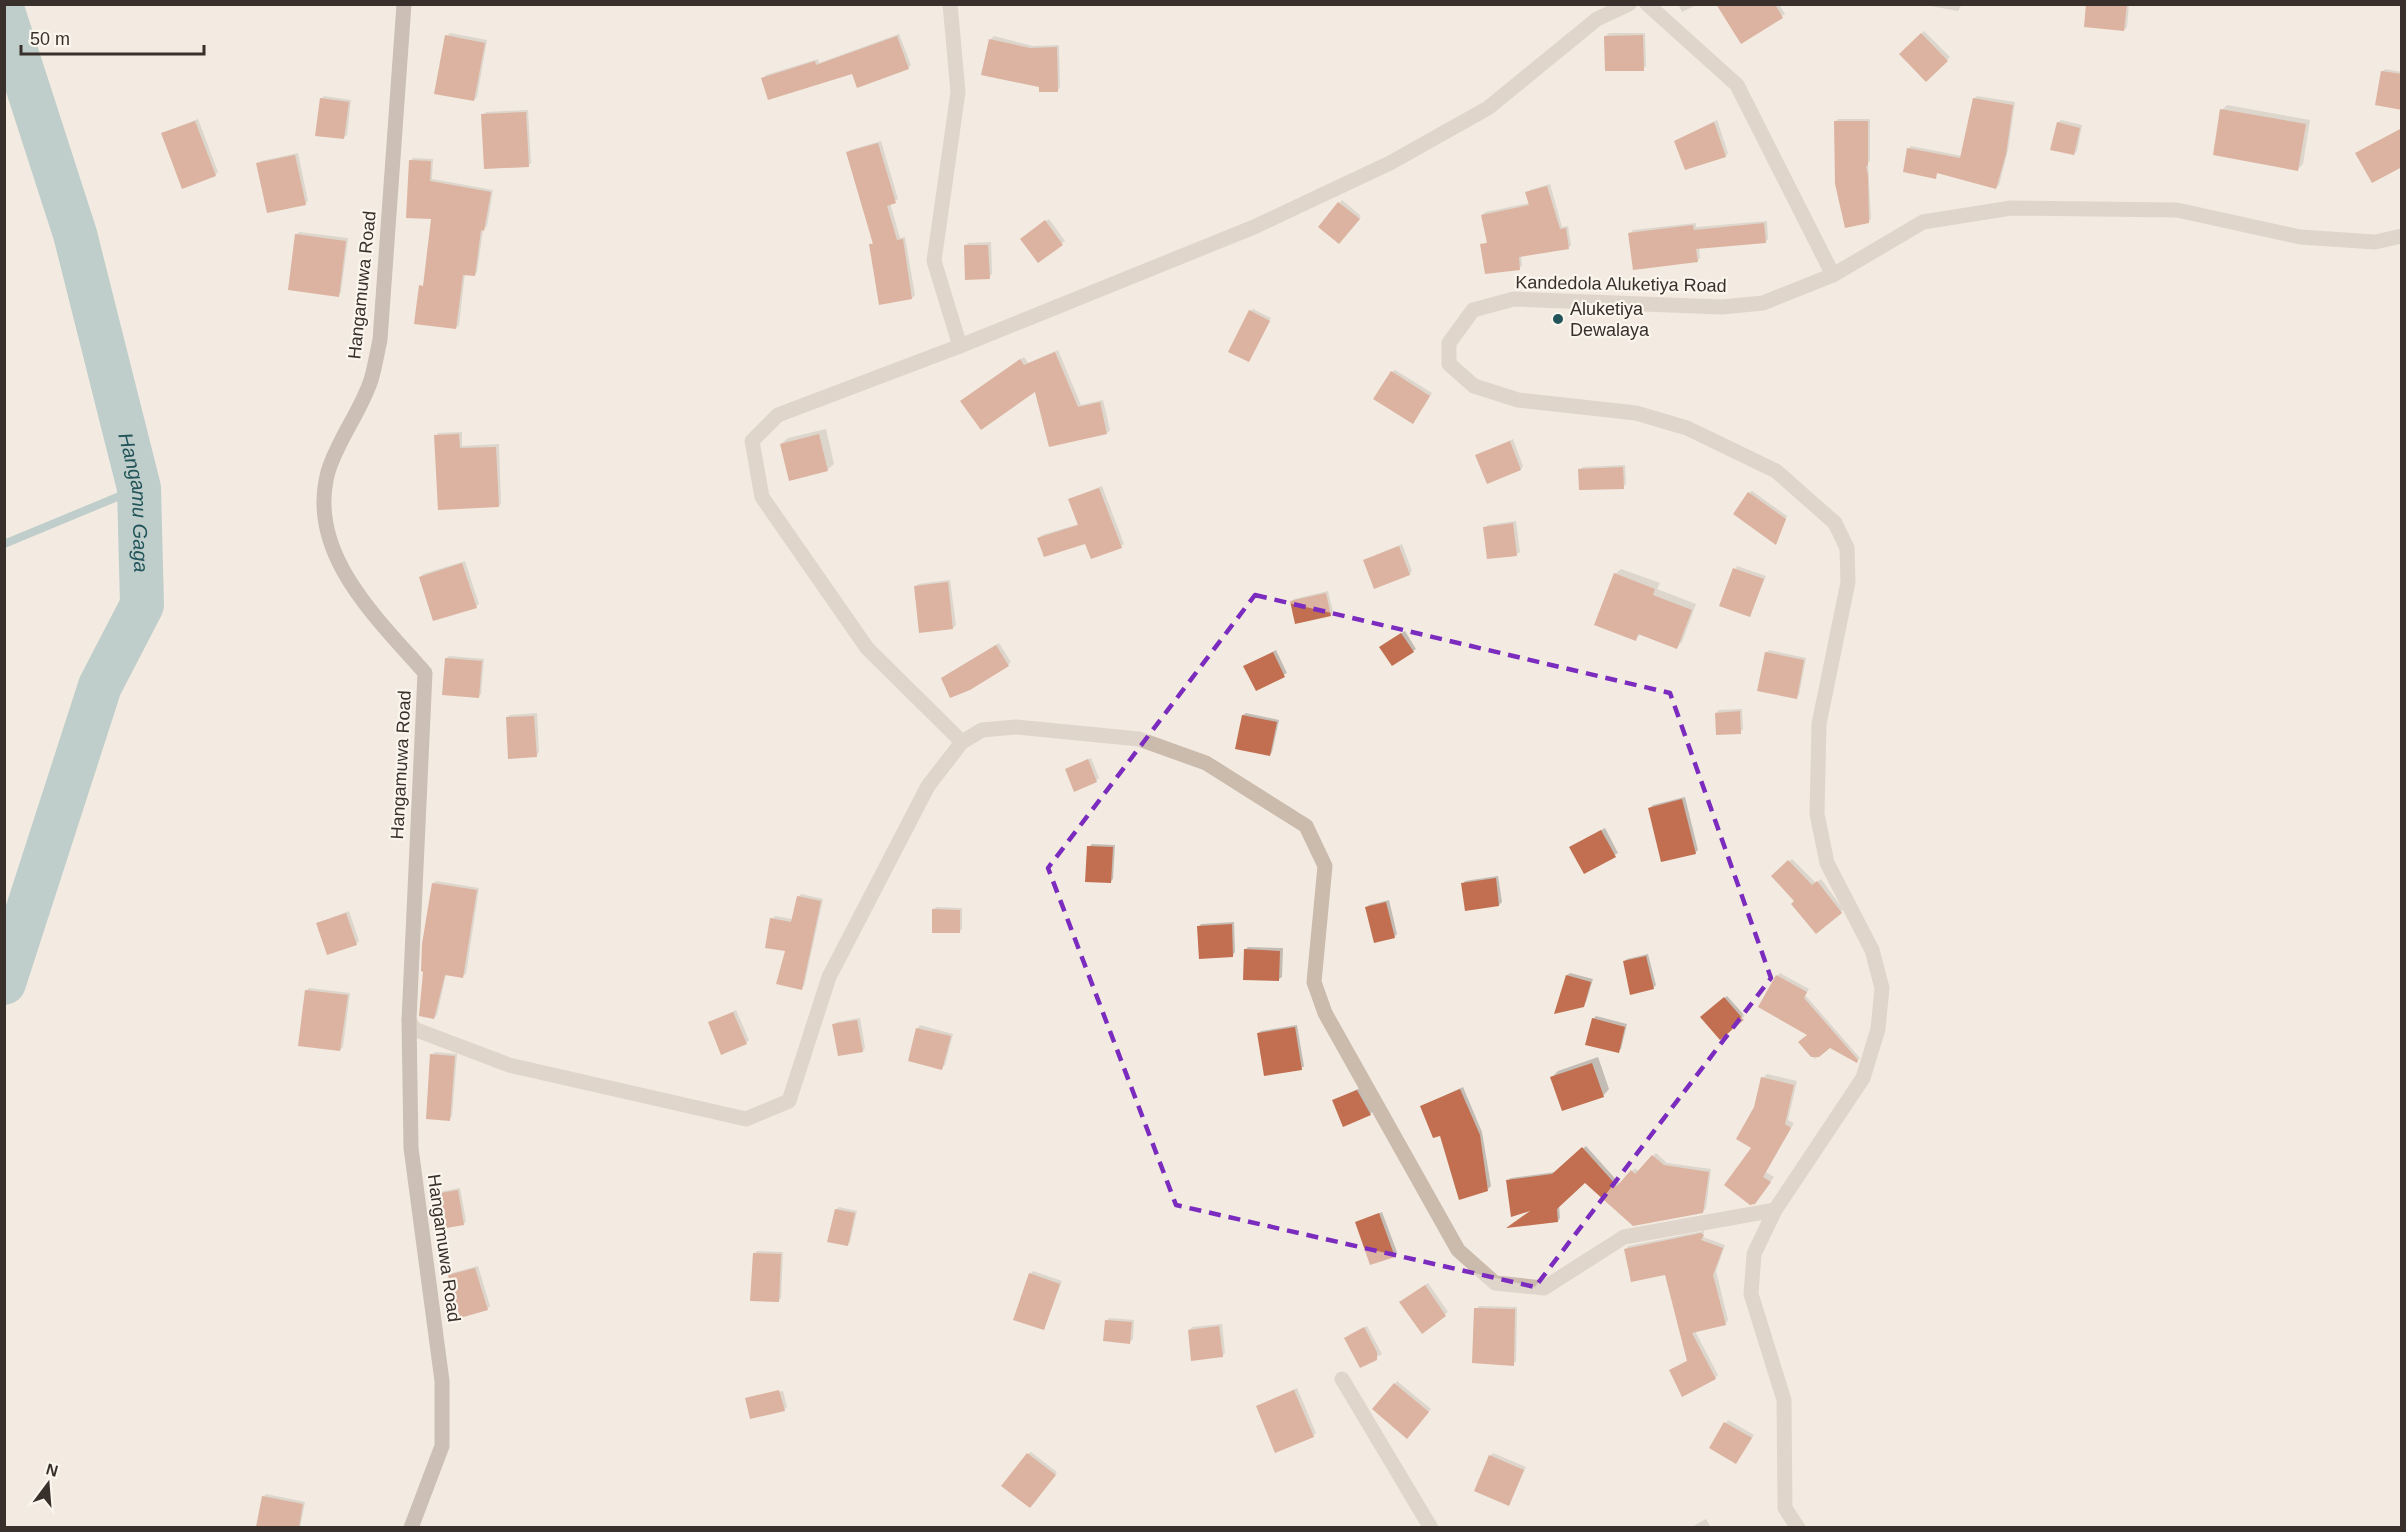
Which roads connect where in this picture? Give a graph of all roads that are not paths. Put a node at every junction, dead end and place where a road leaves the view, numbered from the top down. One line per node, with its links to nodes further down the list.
1 (404, 4): 9 (street, Hangamuwa Road)
2 (950, 4): 7 (street)
3 (1629, 4): 7 (street)
4 (1647, 4): 6 (street)
5 (2402, 236): 6 (street, Kandedola Aluketiya Road)
6 (1833, 275): 10 (street, Kandedola Aluketiya Road)
7 (960, 346): 8 (street)
8 (962, 742): 9 (street); 10 (street)
9 (409, 1020): 12 (street, Hangamuwa Road)
10 (1775, 1210): 14 (street, Kandedola Aluketiya Road)
11 (1342, 1379): 13 (street)
12 (411, 1527)
13 (1431, 1527)
14 (1798, 1527)

